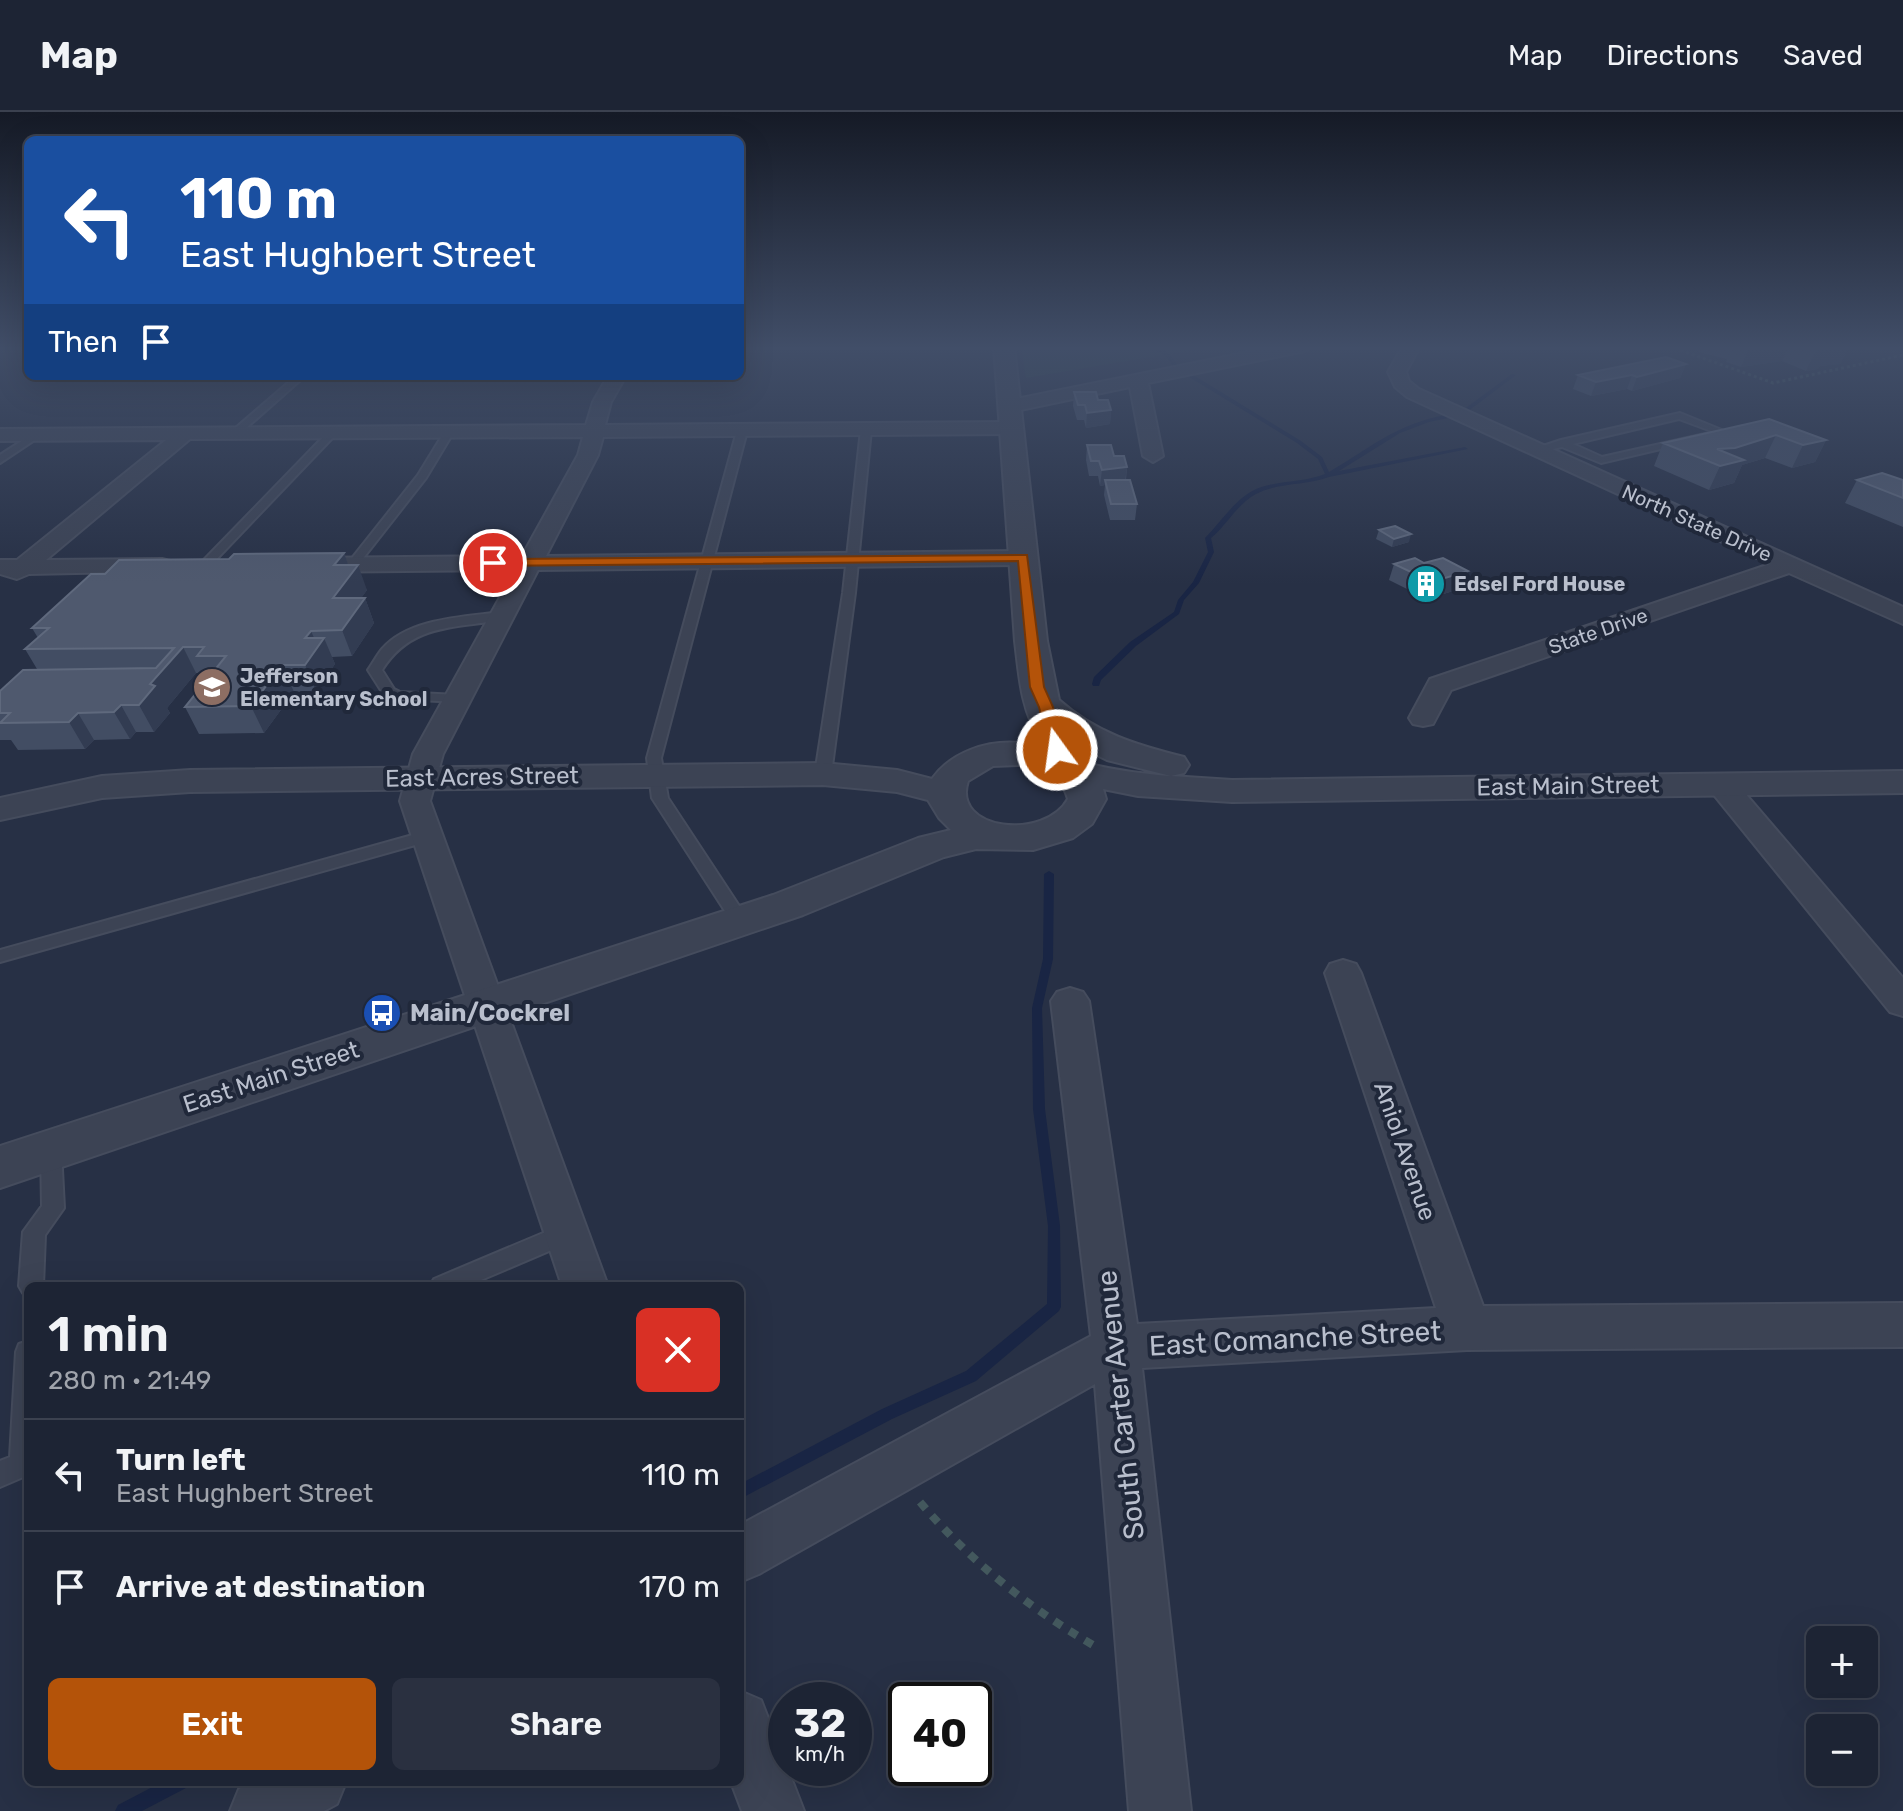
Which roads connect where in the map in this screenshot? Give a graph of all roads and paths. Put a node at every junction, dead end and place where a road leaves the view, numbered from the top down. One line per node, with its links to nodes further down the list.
1 (244, 425): 15 (lane)
2 (596, 425): 11 (street)
3 (919, 425): 9 (street)
4 (1013, 425): 22 (street)
5 (1147, 425): 20 (street)
6 (1483, 425): 19 (street, North State Drive)
7 (1639, 425): 18 (lane)
8 (1704, 425): 18 (lane)
9 (866, 430): 10 (street); 23 (lane)
10 (742, 431): 11 (street); 24 (lane)
11 (594, 432): 13 (street); 25 (street)
12 (332, 433): 13 (street); 15 (street); 27 (lane)
13 (448, 433): 26 (lane)
14 (185, 434): 15 (street); 17 (street); 31 (street)
15 (234, 434)
16 (0, 435): 17 (street)
17 (37, 435): 21 (lane)
18 (1561, 443): 19 (lane)
19 (1536, 450): 30 (street, North State Drive)
20 (1153, 456)
21 (0, 460)
22 (1023, 558): 23 (street); 35 (street)
23 (852, 559): 24 (street); 40 (lane)
24 (706, 561): 25 (street); 41 (lane)
25 (529, 563): 26 (street); 33 (street)
26 (353, 564): 29 (street)
27 (205, 565): 28 (street); 31 (street)
28 (235, 565)
29 (279, 565)
30 (1790, 565): 34 (street, North State Drive); 37 (street, State Drive)
31 (12, 567): 32 (street)
32 (0, 586)
33 (501, 616): 36 (street); 36 (lane)
34 (1903, 616)
35 (1042, 697): 38 (street); 39 (street); 45 (street)
36 (457, 699): 42 (street)
37 (1423, 718)
38 (987, 757): 39 (street); 40 (street, East Acres Street); 47 (street)
39 (1072, 770): 46 (street, East Main Street); 49 (street)
40 (823, 774): 41 (street, East Acres Street); 47 (street, East Acres Street)
41 (657, 776): 42 (street, East Acres Street); 53 (lane)
42 (419, 778): 48 (street, East Acres Street); 50 (street)
43 (1903, 782): 44 (street, East Main Street)
44 (1721, 784): 45 (street, East Main Street); 57 (street)
45 (1581, 785): 46 (street, East Main Street)
46 (1232, 791): 49 (street, East Main Street)
47 (946, 798): 51 (street); 52 (street, East Main Street)
48 (0, 809)
49 (1082, 815): 51 (street)
50 (427, 836): 54 (lane); 58 (street)
51 (1010, 838): 52 (street, East Main Street)
52 (859, 875): 53 (street, East Main Street)
53 (740, 921): 58 (street, East Main Street)
54 (0, 956)
55 (1343, 973): 66 (street, Aniol Avenue)
56 (1070, 1001): 67 (street, South Carter Avenue)
57 (1903, 1003)
58 (487, 1005): 59 (street, East Main Street); 61 (street)
59 (51, 1150): 60 (street, East Main Street); 62 (lane)
60 (0, 1167)
61 (567, 1233): 63 (lane); 64 (street)
62 (31, 1282)
63 (451, 1282)
64 (584, 1282)
65 (1903, 1325): 66 (street, East Comanche Street)
66 (1467, 1328): 67 (street, East Comanche Street)
67 (1116, 1347): 70 (street, East Comanche Street); 72 (street, South Carter Avenue)
68 (24, 1394): 69 (lane)
69 (17, 1467)
70 (895, 1470): 71 (street, East Comanche Street); 72 (path)
71 (744, 1553)
72 (1146, 1660): 77 (street, South Carter Avenue)
73 (744, 1732): 76 (street)
74 (308, 1786): 75 (street)
75 (261, 1811)
76 (773, 1811)
77 (1160, 1811)

